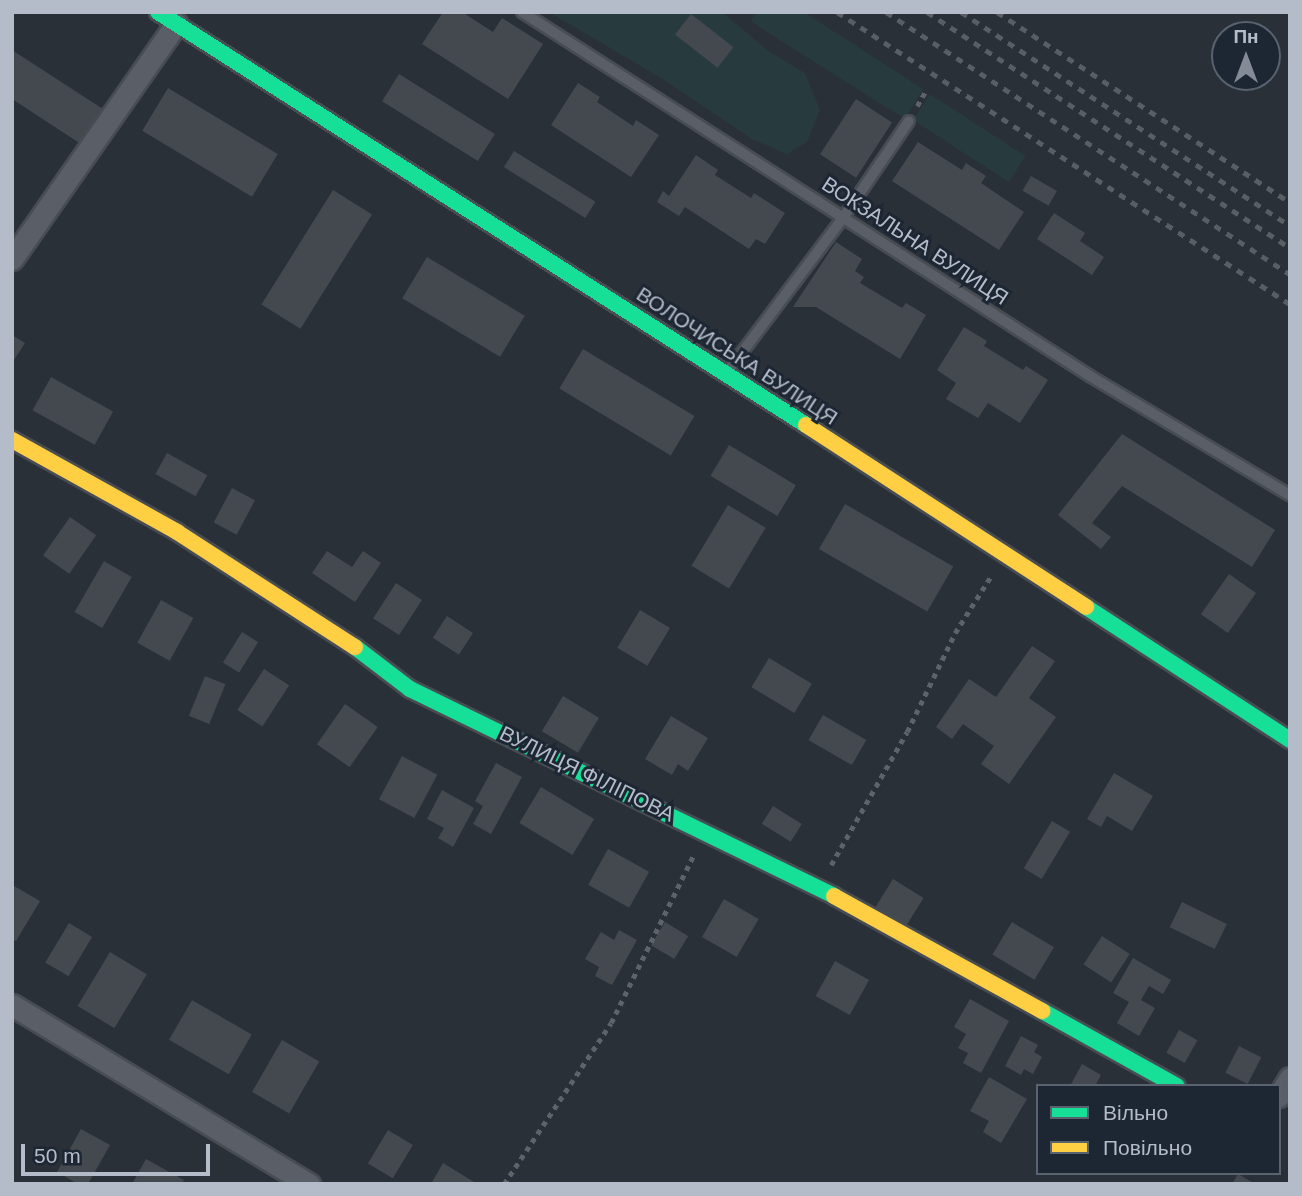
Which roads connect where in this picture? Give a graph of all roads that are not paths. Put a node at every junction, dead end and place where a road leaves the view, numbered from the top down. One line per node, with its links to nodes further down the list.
1 (158, 12): 3 (main road, ВОЛОЧИСЬКА ВУЛИЦЯ)
2 (522, 12): 5 (lane, ВОКЗАЛЬНА ВУЛИЦЯ)
3 (176, 24): 6 (street); 7 (main road, ВОЛОЧИСЬКА ВУЛИЦЯ)
4 (909, 121): 5 (lane)
5 (843, 218): 7 (lane); 9 (lane, ВОКЗАЛЬНА ВУЛИЦЯ)
6 (12, 259)
7 (726, 373): 10 (main road, ВОЛОЧИСЬКА ВУЛИЦЯ)
8 (12, 440): 12 (main road, ВУЛИЦЯ ФІЛІПОВА)
9 (1290, 495)
10 (1290, 740)
11 (12, 1005): 13 (street)
12 (1173, 1084)
13 (309, 1184)

